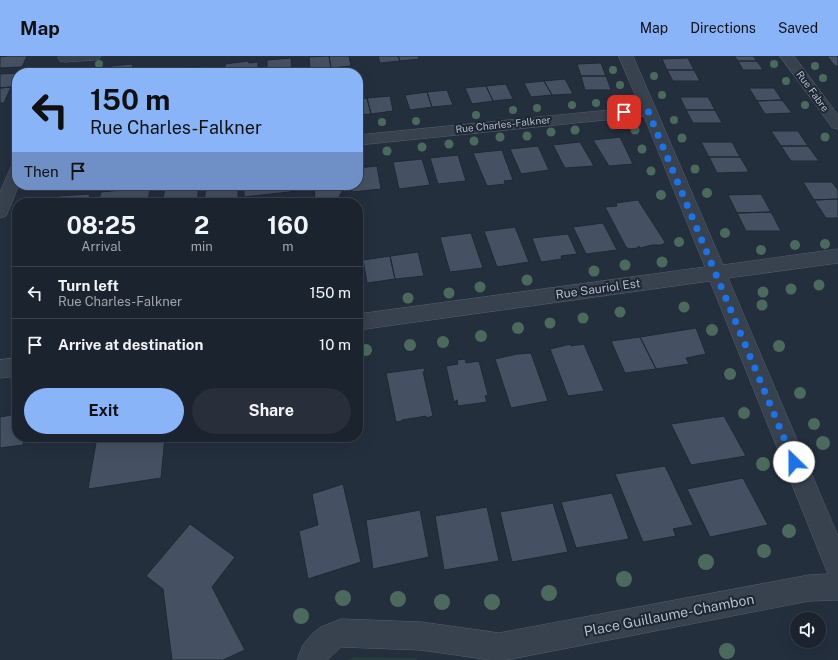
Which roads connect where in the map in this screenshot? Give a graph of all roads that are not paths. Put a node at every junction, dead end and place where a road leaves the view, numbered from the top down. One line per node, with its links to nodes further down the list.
1 (94, 56): 4 (street)
2 (626, 56): 6 (street)
3 (787, 56): 7 (street, Rue Fabre)
4 (65, 57): 5 (street)
5 (61, 68)
6 (648, 111): 8 (street, Rue Charles-Falkner); 12 (street)
7 (838, 125)
8 (363, 139)
9 (12, 183): 10 (street)
10 (0, 212)
11 (838, 256): 12 (street, Rue Sauriol Est)
12 (717, 273): 13 (street, Rue Sauriol Est); 16 (street)
13 (363, 321)
14 (12, 368): 15 (street)
15 (0, 370)
16 (838, 567)
17 (838, 587): 18 (street, Place Guillaume-Chambon)
18 (489, 654): 19 (street, Place Guillaume-Chambon)
19 (311, 660)

